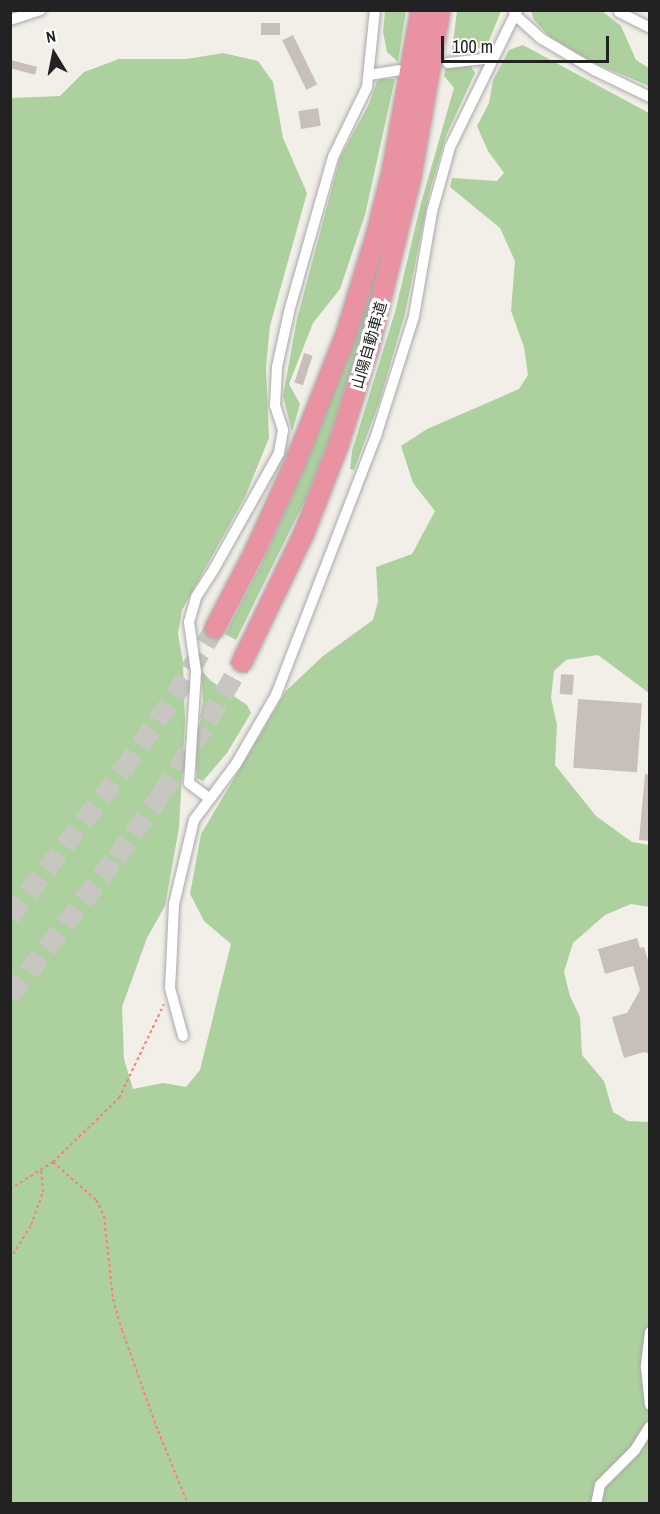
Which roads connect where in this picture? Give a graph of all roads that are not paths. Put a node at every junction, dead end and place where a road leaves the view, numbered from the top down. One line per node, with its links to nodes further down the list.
1 (40, 10): 7 (street)
2 (375, 10): 12 (street)
3 (421, 10): 14 (highway, 山陽自動車道)
4 (440, 10): 15 (highway, 山陽自動車道)
5 (516, 12): 9 (street); 13 (street)
6 (619, 12): 8 (street)
7 (10, 20)
8 (650, 28)
9 (493, 58): 10 (street); 16 (street)
10 (448, 63)
11 (399, 70): 12 (street)
12 (369, 75): 16 (street)
13 (650, 97)
14 (215, 628)
15 (242, 662)
16 (210, 799): 17 (street)
17 (183, 1036)
18 (650, 1332): 19 (street)
19 (650, 1405)
20 (650, 1426): 21 (street)
21 (596, 1503)

